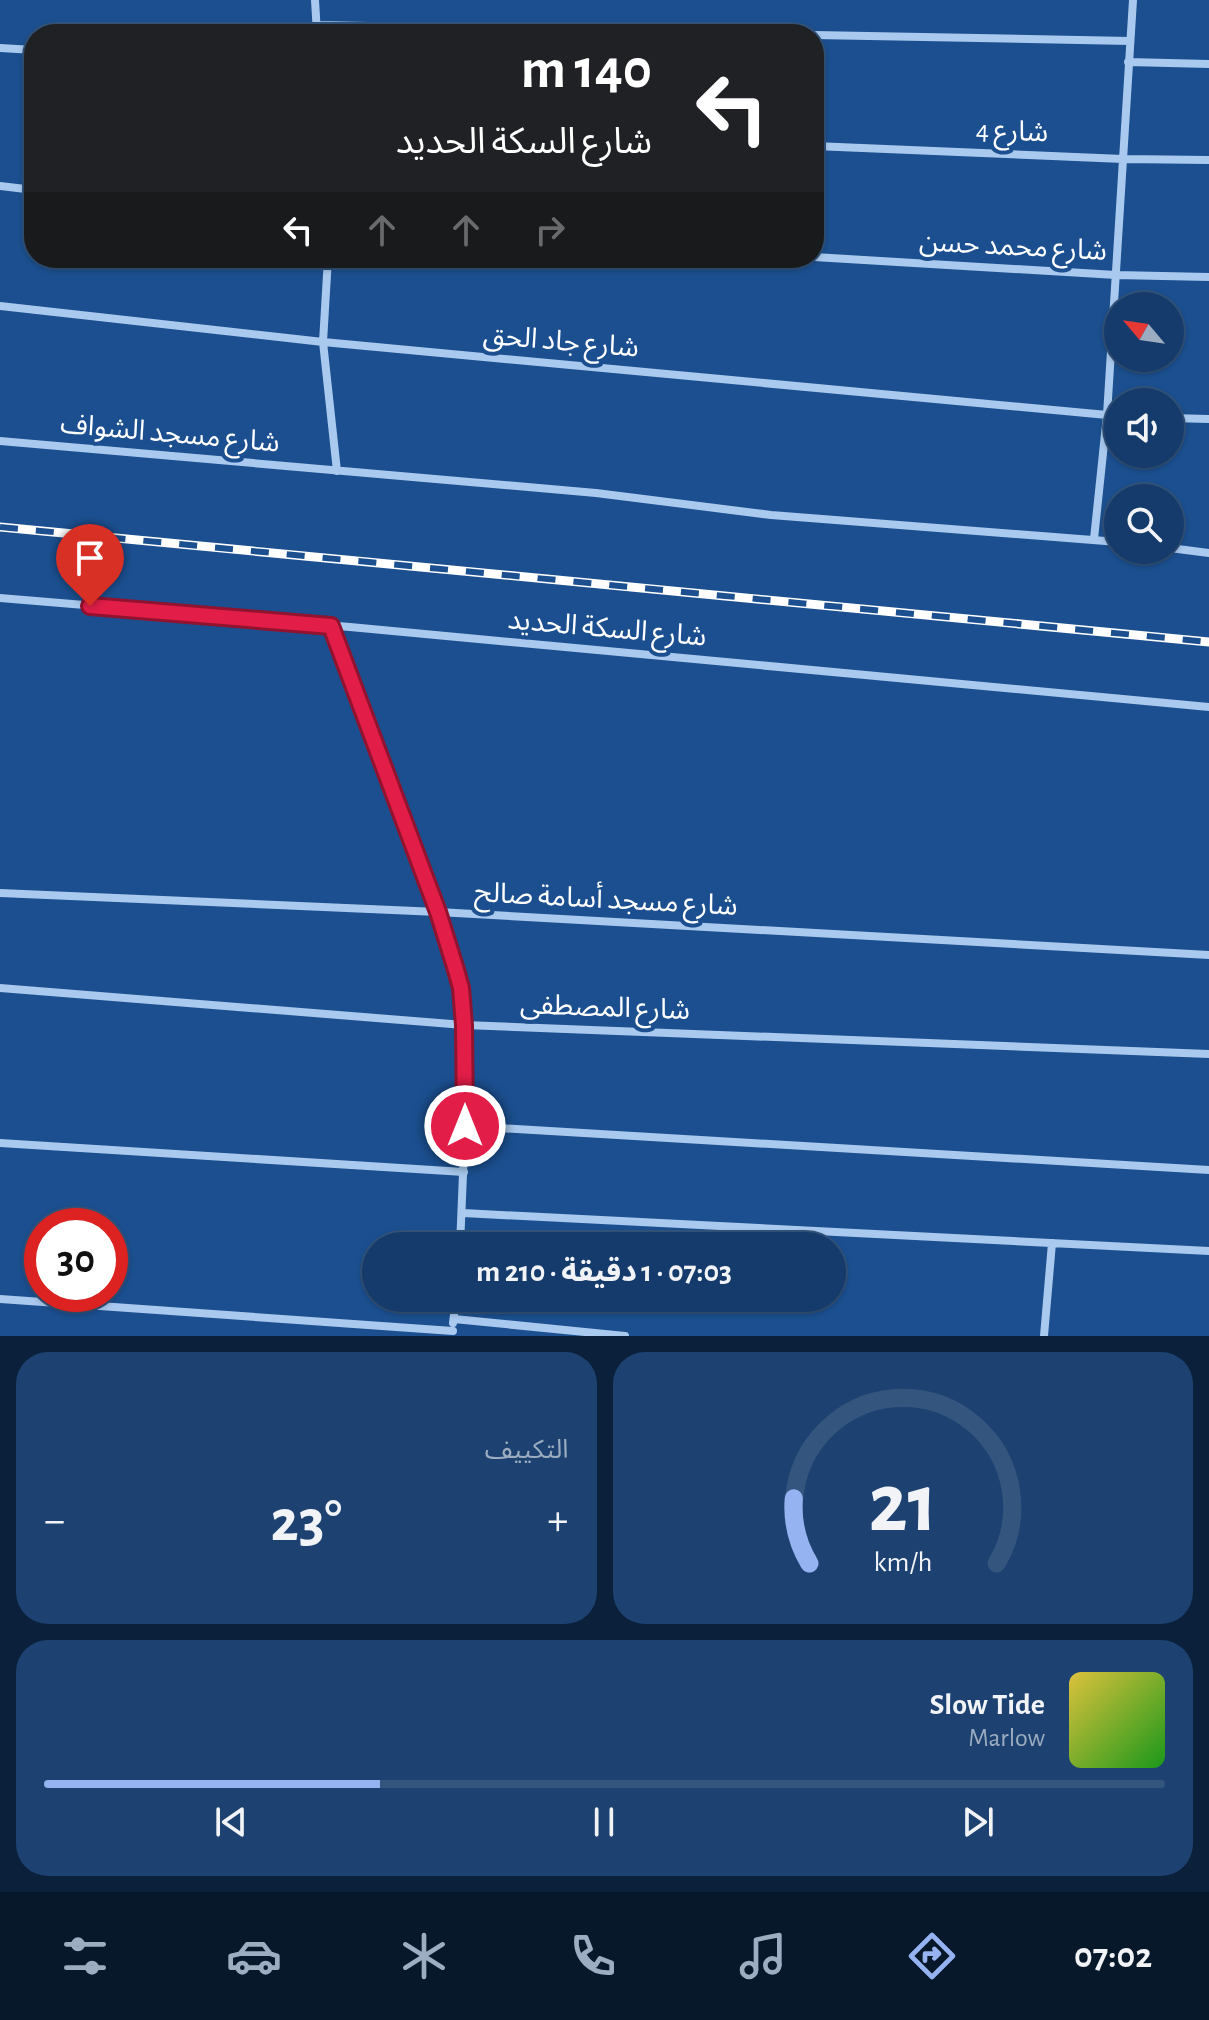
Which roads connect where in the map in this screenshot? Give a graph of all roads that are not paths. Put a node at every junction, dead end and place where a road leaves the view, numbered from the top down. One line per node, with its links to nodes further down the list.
1 (315, 0): 3 (street)
2 (1133, 0): 5 (street)
3 (317, 24)
4 (824, 35): 5 (street)
5 (1130, 41): 8 (street)
6 (0, 48): 7 (street)
7 (24, 49)
8 (1128, 62): 9 (street); 11 (street)
9 (1209, 64)
10 (824, 146): 11 (street, شارع 4)
11 (1123, 159): 12 (street, شارع 4); 17 (street)
12 (1209, 160)
13 (0, 186): 14 (street)
14 (24, 189)
15 (824, 258): 17 (street, شارع محمد حسن)
16 (327, 268): 20 (street)
17 (1116, 275): 18 (street, شارع محمد حسن); 21 (street)
18 (1209, 277)
19 (0, 306): 20 (street, شارع جاد الحق)
20 (323, 342): 22 (street, شارع جاد الحق); 27 (street)
21 (1109, 388)
22 (1104, 415)
23 (1184, 418): 24 (street)
24 (1209, 419)
25 (0, 441): 27 (street, شارع مسجد الشواف)
26 (1104, 444): 28 (street)
27 (337, 471): 28 (street, شارع مسجد الشواف)
28 (1094, 539): 29 (street, شارع مسجد الشواف)
29 (1104, 540)
30 (1184, 550): 31 (street)
31 (1209, 553)
32 (0, 598): 33 (street, شارع السكة الحديد)
33 (331, 626): 34 (street, شارع السكة الحديد); 36 (street)
34 (1209, 707)
35 (0, 893): 36 (street, شارع مسجد أسامة صالح)
36 (438, 912): 37 (street, شارع مسجد أسامة صالح); 39 (street)
37 (1209, 955)
38 (0, 988): 39 (street, شارع المصطفى)
39 (464, 1025): 40 (street, شارع المصطفى); 41 (street)
40 (1209, 1054)
41 (465, 1126): 43 (street); 44 (street)
42 (0, 1143): 44 (street)
43 (1209, 1170)
44 (464, 1172): 45 (street)
45 (463, 1213): 46 (street); 47 (street)
46 (461, 1232)
47 (1052, 1243): 48 (street); 54 (street)
48 (1209, 1251)
49 (0, 1299): 52 (street)
50 (455, 1312): 51 (street)
51 (454, 1319): 52 (street); 53 (street)
52 (452, 1333)
53 (625, 1336)
54 (1044, 1336)

